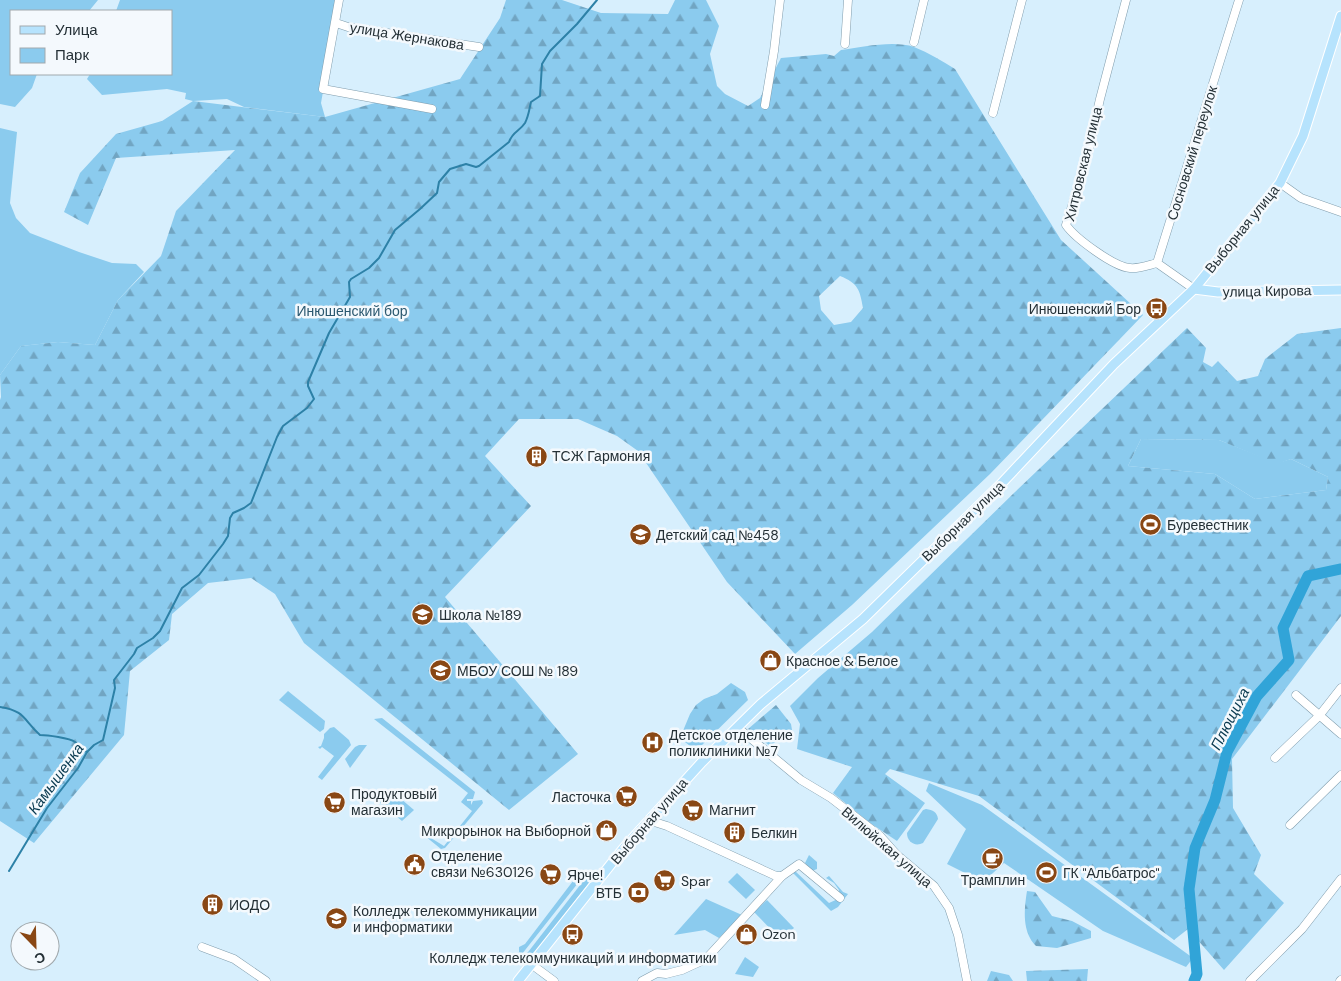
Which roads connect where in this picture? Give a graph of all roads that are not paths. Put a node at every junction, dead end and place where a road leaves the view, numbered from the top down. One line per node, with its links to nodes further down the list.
1 (339, 0): 9 (street)
2 (780, 0): 13 (street)
3 (848, 0): 11 (street)
4 (924, 0): 10 (street)
5 (1022, 0): 15 (street)
6 (1126, 0): 18 (street, Хитровская улица)
7 (1240, 0): 18 (street, Сосновский переулок)
8 (1341, 16): 16 (main road, Выборная улица)
9 (336, 23): 12 (street, улица Жернакова); 14 (street)
10 (914, 42)
11 (844, 44)
12 (479, 47)
13 (765, 105)
14 (432, 109)
15 (993, 112)
16 (1280, 183): 17 (street); 19 (main road, Выборная улица)
17 (1341, 212)
18 (1157, 263): 19 (street)
19 (1194, 289): 20 (main road, улица Кирова); 24 (main road, Выборная улица)
20 (1341, 290)
21 (1341, 688): 23 (street)
22 (1296, 696): 23 (street)
23 (1319, 716): 25 (street); 26 (street)
24 (737, 726): 28 (main road, Выборная улица); 39 (street, Вилюйская улица)
25 (1341, 734)
26 (1275, 758)
27 (1341, 775): 29 (street)
28 (648, 820): 30 (street); 34 (main road, Выборная улица)
29 (1290, 824)
30 (782, 876): 32 (street); 38 (street)
31 (1341, 879): 40 (street)
32 (840, 898)
33 (202, 947): 35 (street)
34 (531, 964): 36 (main road, Выборная улица); 37 (street)
35 (266, 981)
36 (518, 981)
37 (554, 981)
38 (642, 981)
39 (966, 981)
40 (1250, 981)

